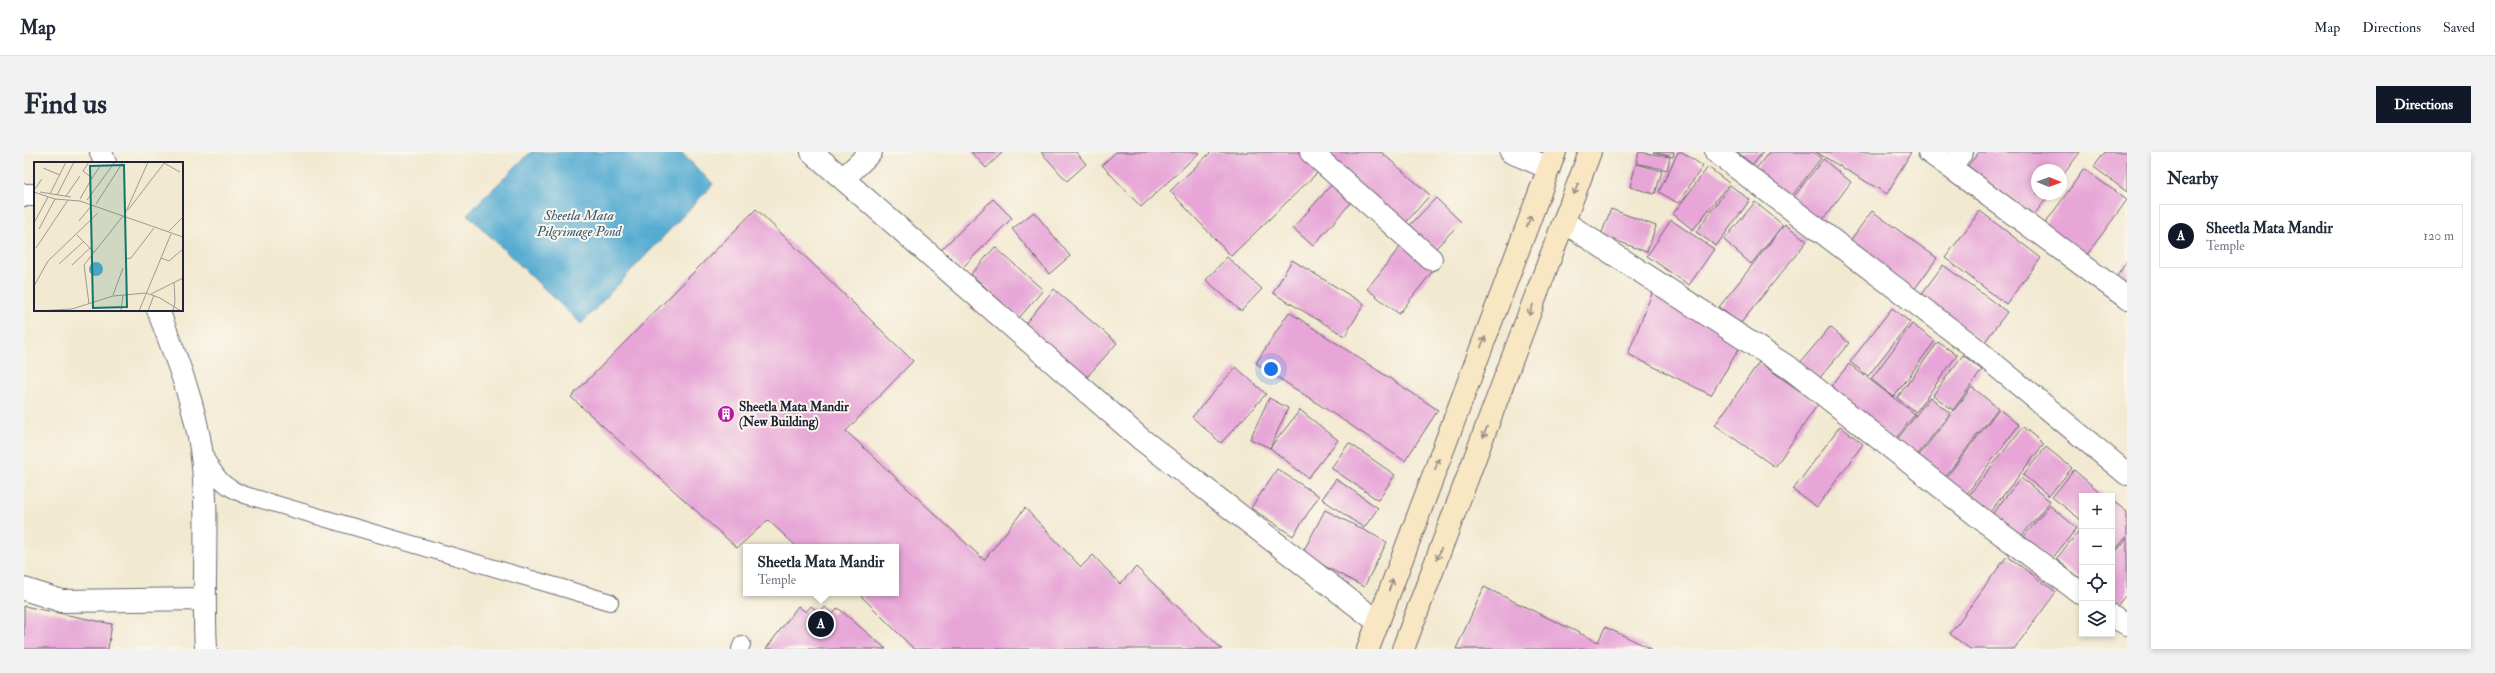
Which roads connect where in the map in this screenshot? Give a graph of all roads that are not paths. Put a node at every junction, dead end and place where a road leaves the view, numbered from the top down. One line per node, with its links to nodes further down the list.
1 (101, 152): 11 (street)
2 (812, 152): 12 (street)
3 (871, 152): 12 (street)
4 (1311, 152): 16 (street)
5 (1511, 152): 9 (street)
6 (1590, 152): 15 (main road, one-way to 15)
7 (1716, 152): 20 (street)
8 (1929, 152): 10 (street)
9 (1552, 160): 25 (main road, one-way to 9)
10 (1956, 160): 17 (street)
11 (105, 162)
12 (843, 179): 25 (street)
13 (34, 195): 14 (street)
14 (24, 196)
15 (1564, 222): 22 (street); 26 (main road, one-way to 26)
16 (1431, 259)
17 (2127, 298)
18 (158, 311): 19 (street)
19 (201, 449): 23 (street); 24 (lane)
20 (2127, 474)
21 (24, 589): 23 (street)
22 (2079, 592)
23 (203, 599): 27 (street)
24 (610, 602)
25 (1378, 622): 28 (main road)
26 (1404, 648)
27 (206, 649)
28 (1368, 649)

